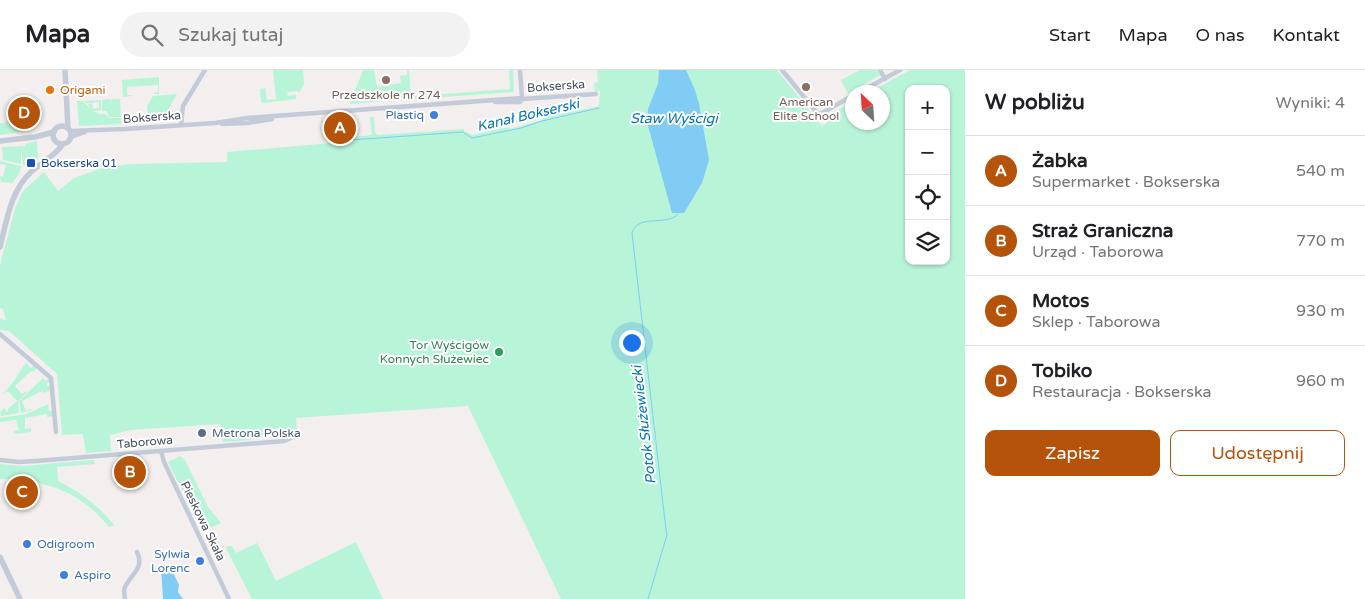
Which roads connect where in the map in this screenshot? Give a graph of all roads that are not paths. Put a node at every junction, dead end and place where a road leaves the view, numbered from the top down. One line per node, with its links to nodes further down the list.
1 (65, 70): 13 (street)
2 (205, 70): 12 (street)
3 (520, 70): 10 (street)
4 (782, 70): 11 (street)
5 (880, 70): 7 (street)
6 (900, 70): 7 (street)
7 (885, 79): 8 (street)
8 (873, 85)
9 (596, 94): 10 (street, Bokserska)
10 (522, 98): 12 (street, Bokserska)
11 (845, 100)
12 (182, 125): 13 (street, Bokserska)
13 (68, 130): 14 (street); 14 (street)
14 (57, 139): 15 (street); 16 (street)
15 (0, 141)
16 (0, 247)
17 (0, 334): 18 (street)
18 (56, 432)
19 (291, 438): 20 (street, Taborowa)
20 (161, 451): 21 (street, Taborowa); 26 (street, Pieskowa Skała)
21 (0, 460)
22 (137, 552): 25 (street)
23 (0, 557): 24 (street)
24 (20, 599)
25 (125, 599)
26 (229, 599)

